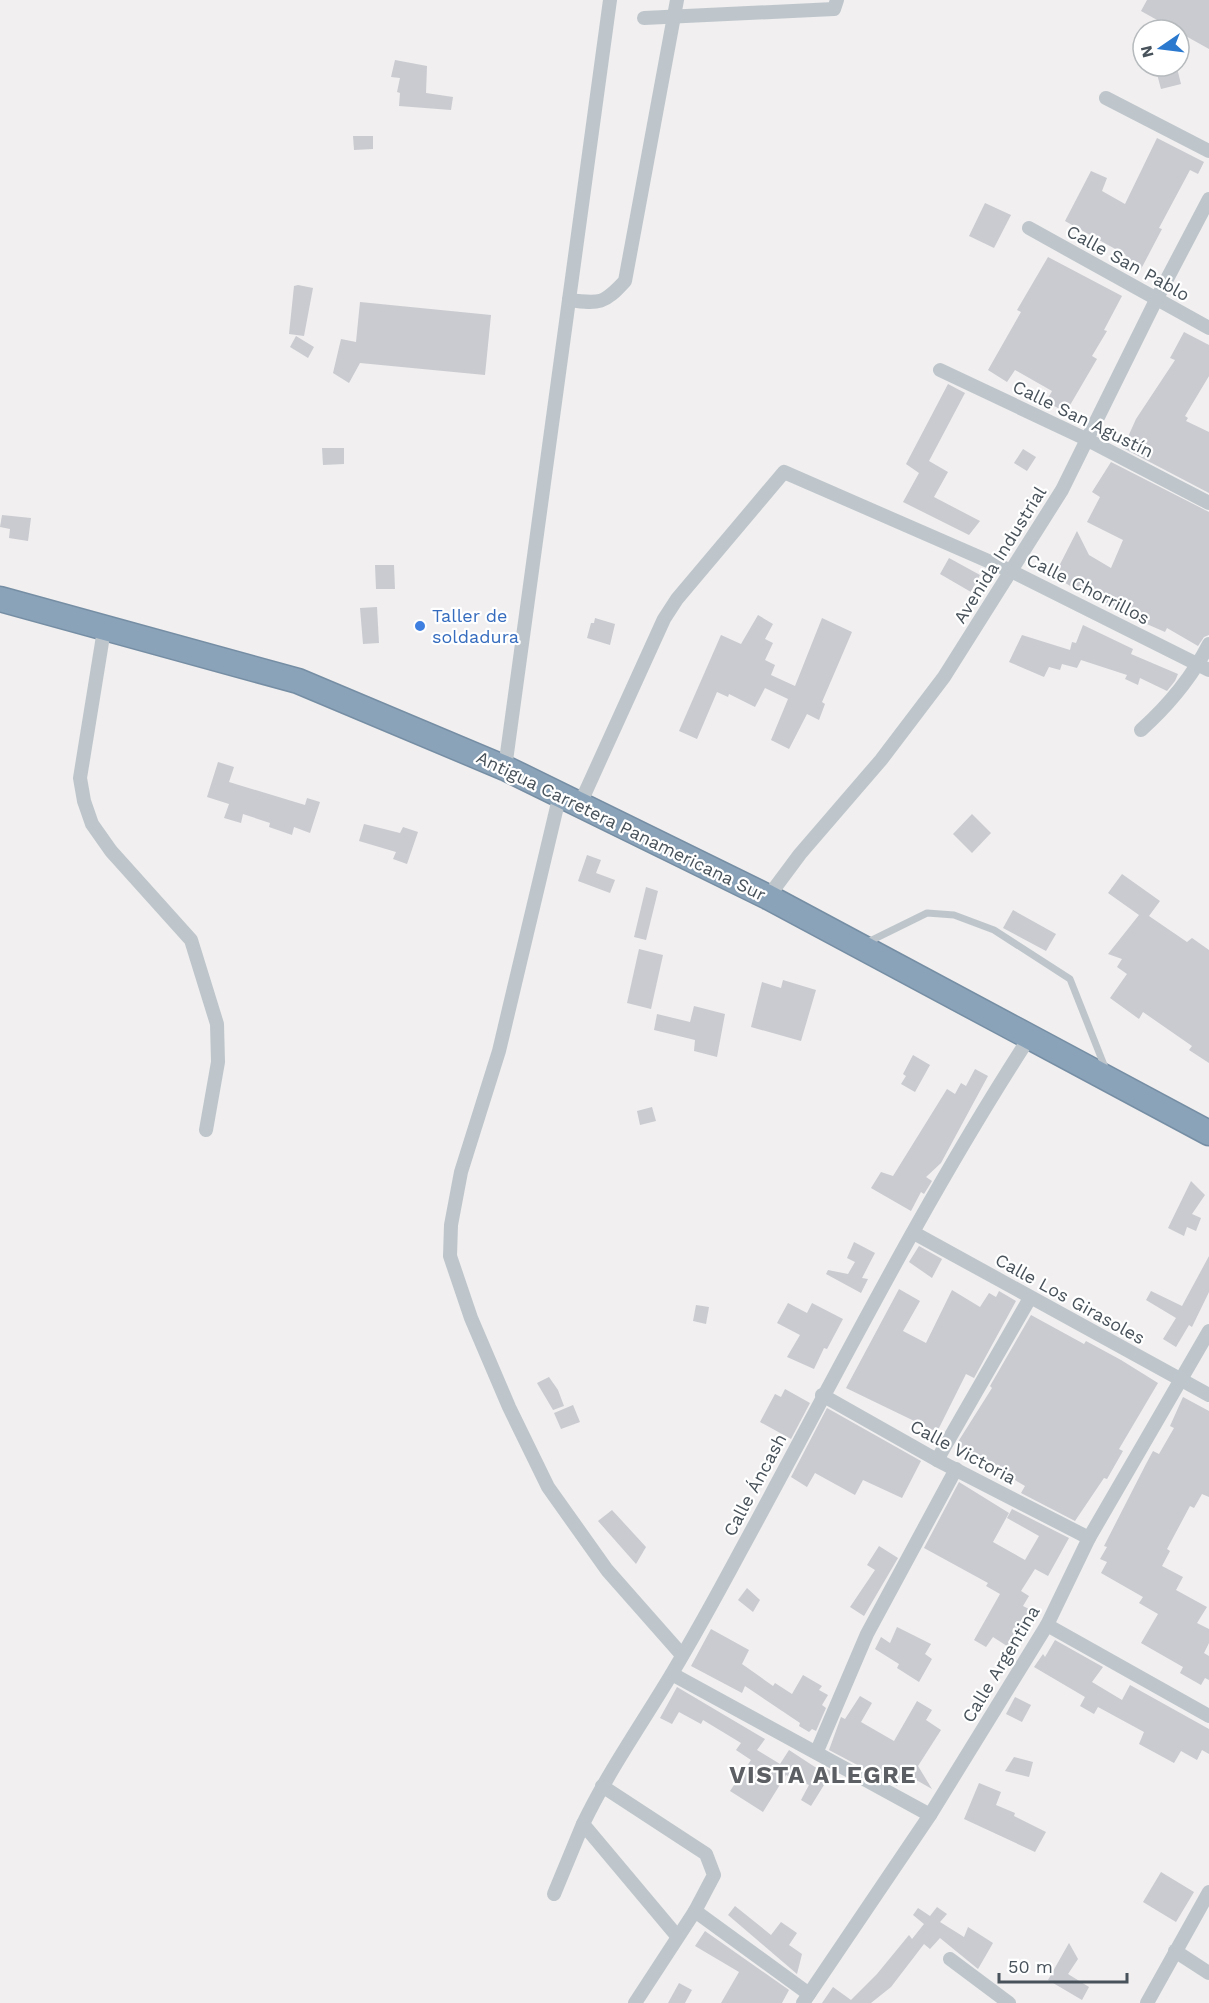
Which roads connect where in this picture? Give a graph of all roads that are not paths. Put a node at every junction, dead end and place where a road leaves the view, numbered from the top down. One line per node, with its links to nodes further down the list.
1 (610, 0): 11 (street)
2 (677, 0): 5 (street)
3 (837, 0): 4 (street)
4 (784, 6): 5 (street)
5 (674, 16): 6 (street); 11 (street)
6 (644, 18)
7 (1106, 98): 8 (street)
8 (1209, 151)
9 (1209, 199): 12 (street, Avenida Industrial)
10 (1029, 228): 12 (street, Calle San Pablo)
11 (569, 300): 23 (street)
12 (1156, 300): 13 (street, Calle San Pablo); 15 (street, Avenida Industrial)
13 (1209, 328)
14 (940, 370): 15 (street, Calle San Agustín)
15 (1086, 439): 16 (street, Calle San Agustín); 17 (street, Avenida Industrial)
16 (1209, 503)
17 (1011, 571): 21 (street, Calle Chorrillos); 24 (street, Calle Chorrillos); 25 (street, Avenida Industrial)
18 (0, 599): 19 (highway, Antigua Carretera Panamericana Sur)
19 (104, 630): 23 (highway, Antigua Carretera Panamericana Sur); 29 (street)
20 (1209, 644): 21 (street)
21 (1204, 668): 22 (street)
22 (1142, 730)
23 (505, 768): 24 (highway, Antigua Carretera Panamericana Sur)
24 (570, 799): 25 (highway, Antigua Carretera Panamericana Sur); 41 (street)
25 (768, 897): 26 (highway, Antigua Carretera Panamericana Sur)
26 (860, 946): 27 (highway, Antigua Carretera Panamericana Sur); 28 (lane)
27 (1031, 1035): 28 (highway, Antigua Carretera Panamericana Sur); 31 (street, Calle Áncash)
28 (1109, 1078): 30 (highway, Antigua Carretera Panamericana Sur)
29 (206, 1130)
30 (1209, 1132)
31 (914, 1233): 32 (street, Calle Los Girasoles); 35 (street, Calle Áncash)
32 (1030, 1298): 34 (street, Calle Los Girasoles); 37 (street)
33 (1209, 1331): 34 (street, Calle Argentina)
34 (1182, 1380): 36 (street, Calle Los Girasoles); 39 (street, Calle Argentina)
35 (822, 1395): 37 (street, Calle Victoria); 41 (street, Calle Áncash)
36 (1209, 1395)
37 (937, 1460): 38 (street, Calle Victoria)
38 (956, 1469): 39 (street, Calle Victoria); 44 (street)
39 (1089, 1538): 40 (street, Calle Argentina)
40 (1047, 1625): 43 (street); 46 (street, Calle Argentina)
41 (682, 1655): 42 (street, Calle Áncash)
42 (672, 1674): 44 (street); 45 (street, Calle Áncash)
43 (1209, 1716)
44 (817, 1750): 46 (street)
45 (602, 1785): 47 (street, Calle Áncash); 50 (street)
46 (930, 1815): 55 (street, Calle Argentina)
47 (584, 1824): 49 (street, Calle Áncash); 51 (street)
48 (1209, 1892): 52 (street)
49 (554, 1894)
50 (694, 1911): 51 (street); 55 (street)
51 (677, 1936): 56 (street)
52 (1175, 1951): 54 (street); 58 (street)
53 (950, 1959): 57 (street)
54 (1209, 1973)
55 (806, 1998)
56 (635, 2003)
57 (1009, 2003)
58 (1147, 2003)

